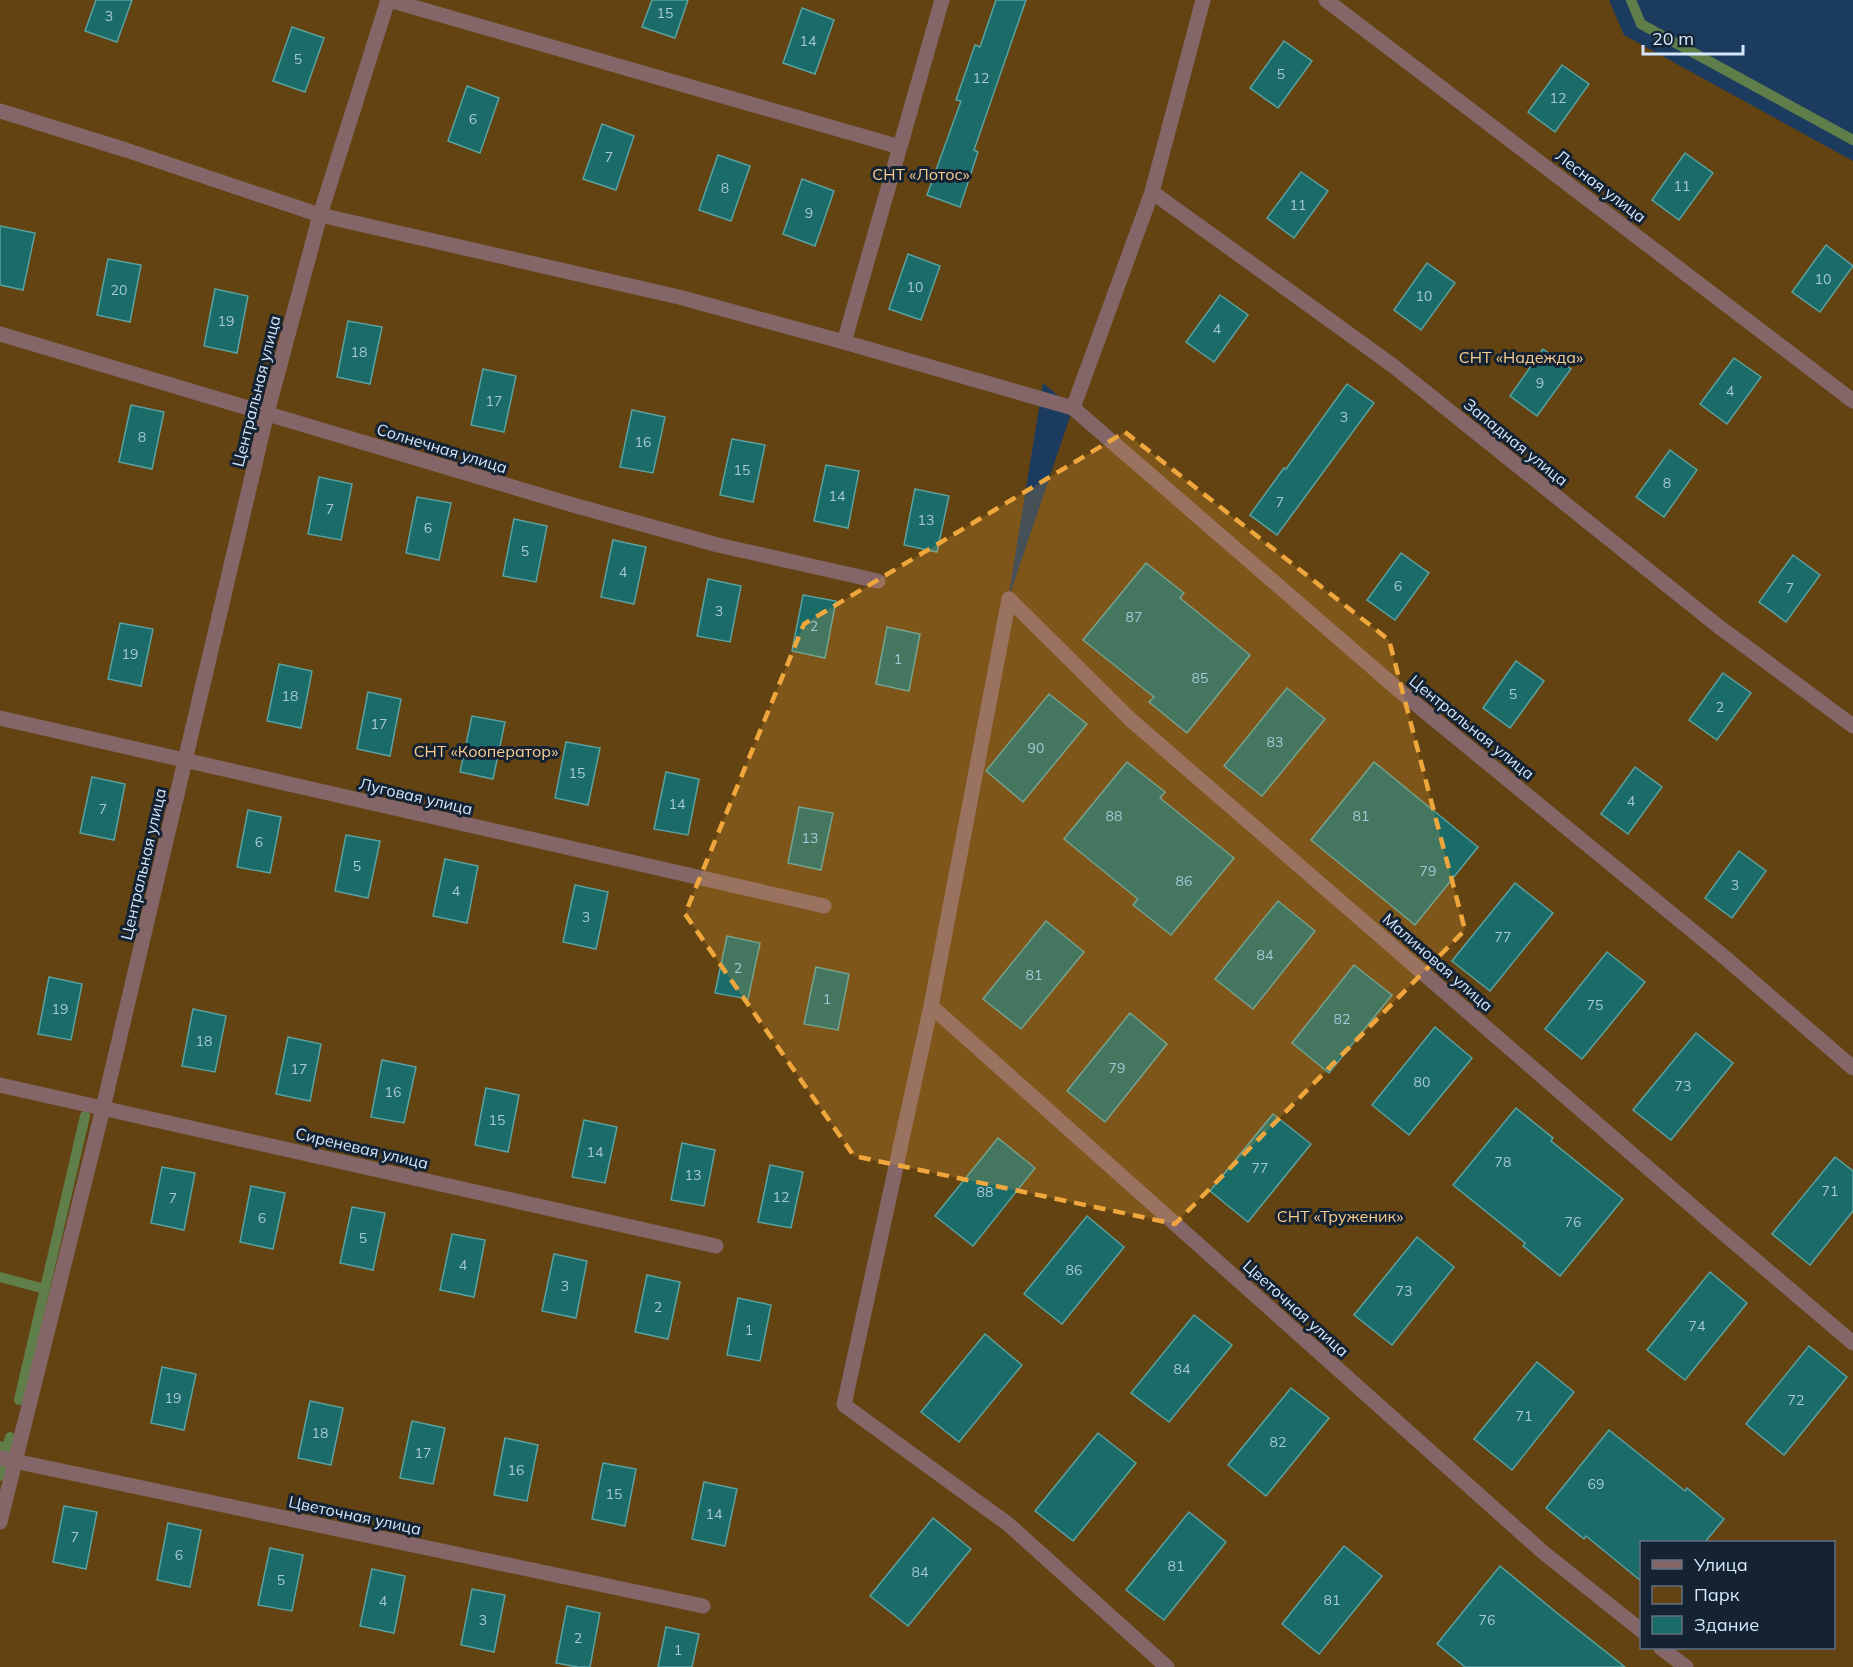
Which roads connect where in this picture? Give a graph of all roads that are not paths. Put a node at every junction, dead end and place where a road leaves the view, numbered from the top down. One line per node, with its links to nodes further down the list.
1 (388, 0): 6 (street); 8 (street, Центральная улица)
2 (942, 0): 6 (street)
3 (1203, 0): 7 (street)
4 (1326, 0): 11 (street, Лесная улица)
5 (0, 111): 8 (street)
6 (900, 147): 10 (street)
7 (1152, 192): 12 (street); 16 (street, Западная улица)
8 (320, 215): 10 (street); 13 (street, Центральная улица)
9 (0, 334): 13 (street, Солнечная улица)
10 (844, 342): 12 (street)
11 (1853, 401)
12 (1073, 408): 20 (street, Центральная улица)
13 (267, 413): 14 (street, Солнечная улица); 17 (street, Центральная улица)
14 (878, 581)
15 (0, 718): 17 (street, Луговая улица)
16 (1853, 726)
17 (186, 762): 18 (street, Луговая улица); 22 (street, Центральная улица)
18 (824, 906)
19 (931, 1006): 24 (street, Малиновая улица); 29 (street, Цветочная улица); 31 (street)
20 (1853, 1068)
21 (0, 1085): 22 (street, Сиреневая улица)
22 (103, 1108): 23 (street, Сиреневая улица); 26 (street, Центральная улица)
23 (716, 1246)
24 (1853, 1343)
25 (0, 1458): 26 (street, Цветочная улица)
26 (15, 1461): 27 (street, Центральная улица); 28 (street, Цветочная улица)
27 (0, 1522)
28 (703, 1606)
29 (1640, 1631)
30 (1664, 1649): 32 (street)
31 (1167, 1667)
32 (1686, 1667)

